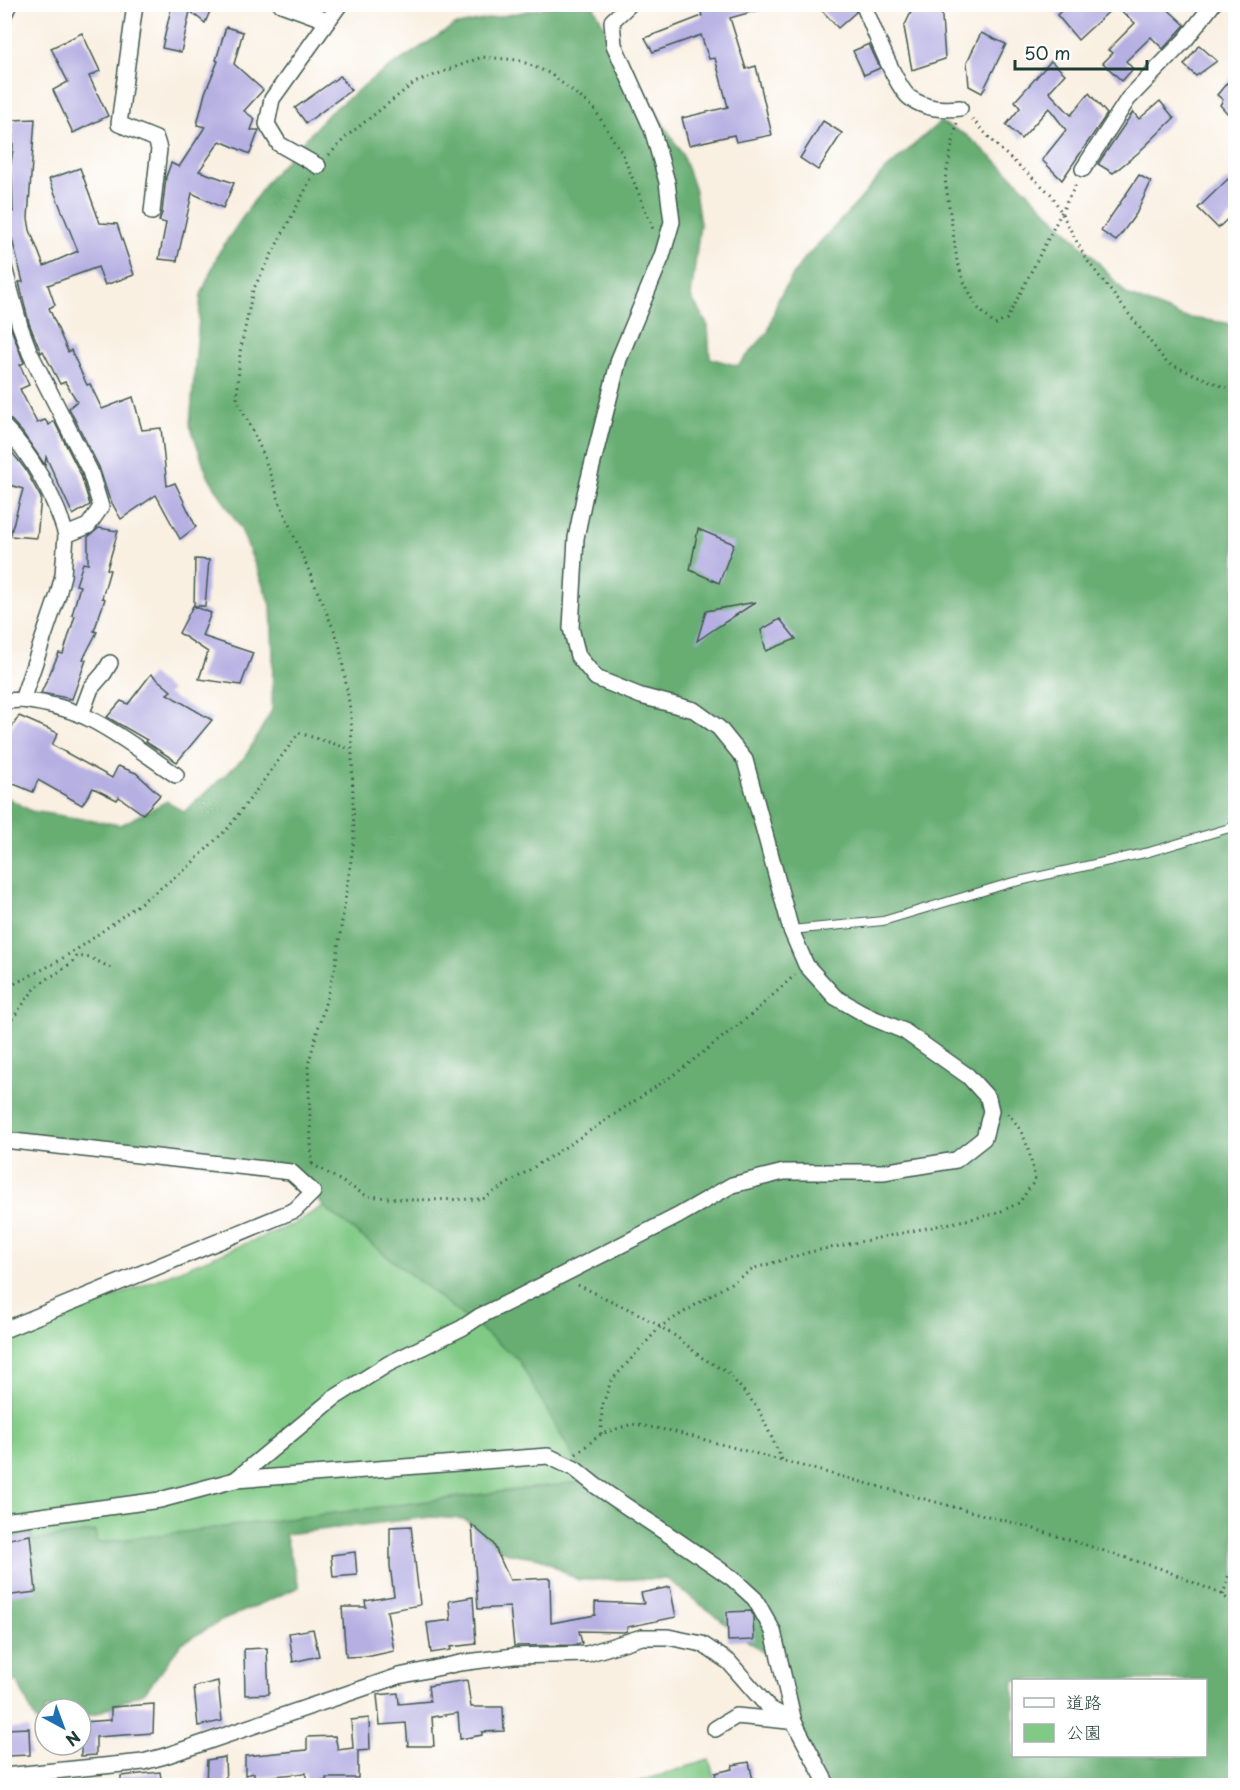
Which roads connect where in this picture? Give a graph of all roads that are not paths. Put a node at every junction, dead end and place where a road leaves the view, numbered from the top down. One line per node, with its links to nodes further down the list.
1 (9, 4): 8 (street)
2 (135, 4): 13 (street)
3 (281, 4): 9 (street)
4 (340, 4): 9 (street)
5 (630, 4): 24 (street)
6 (863, 4): 10 (street)
7 (1213, 4): 12 (street)
8 (4, 15)
9 (328, 21): 11 (street)
10 (960, 108)
11 (318, 166)
12 (1083, 169)
13 (152, 212)
14 (4, 267): 15 (street)
15 (8, 294): 17 (street)
16 (4, 427): 17 (street)
17 (66, 535): 19 (street)
18 (110, 663): 21 (street)
19 (22, 700): 20 (street); 21 (street)
20 (4, 701)
21 (81, 715): 22 (street)
22 (176, 775)
23 (1236, 826): 24 (lane)
24 (791, 930): 27 (street)
25 (4, 1140): 26 (street)
26 (4, 1330)
27 (235, 1480): 28 (street); 29 (street)
28 (4, 1521)
29 (794, 1722): 30 (street); 31 (street); 32 (street)
30 (715, 1729)
31 (4, 1776)
32 (828, 1785)

